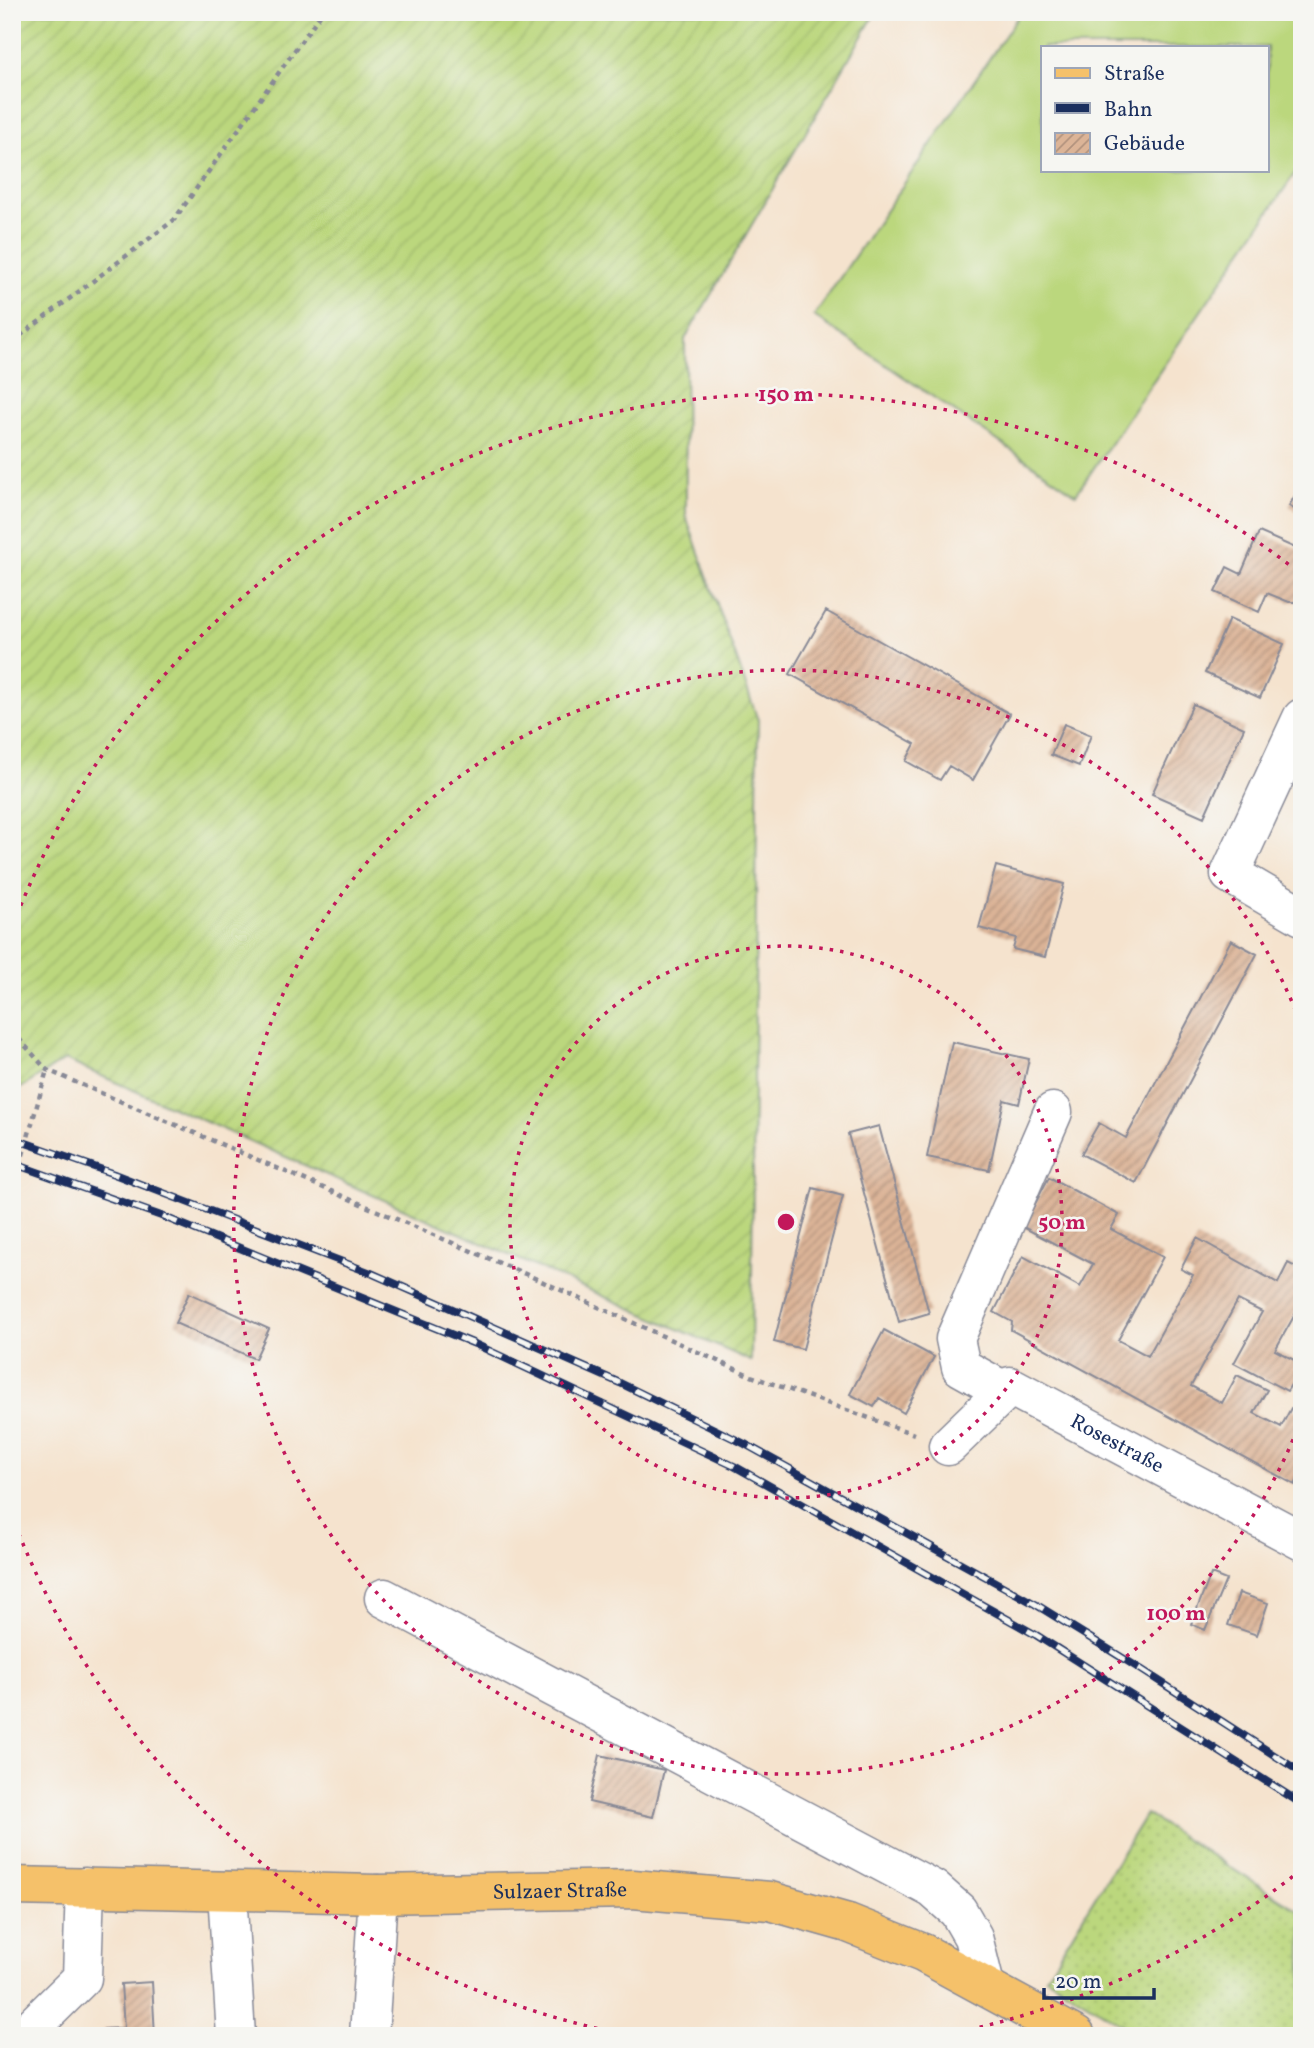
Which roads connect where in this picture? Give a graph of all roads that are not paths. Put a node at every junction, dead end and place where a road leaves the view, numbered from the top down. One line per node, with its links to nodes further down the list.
1 (1302, 719): 2 (street)
2 (1302, 916)
3 (1053, 1112): 4 (street)
4 (1004, 1391): 5 (street); 6 (street, Rosestraße)
5 (948, 1446)
6 (1302, 1541)
7 (384, 1598): 12 (street)
8 (12, 1886): 9 (main road, Sulzaer Straße)
9 (85, 1887): 10 (main road, Sulzaer Straße); 13 (street)
10 (228, 1891): 11 (main road, Sulzaer Straße); 14 (street)
11 (378, 1894): 12 (main road, Sulzaer Straße); 15 (street)
12 (985, 1985): 16 (main road, Sulzaer Straße)
13 (23, 2036)
14 (236, 2036)
15 (369, 2036)
16 (1076, 2036)

